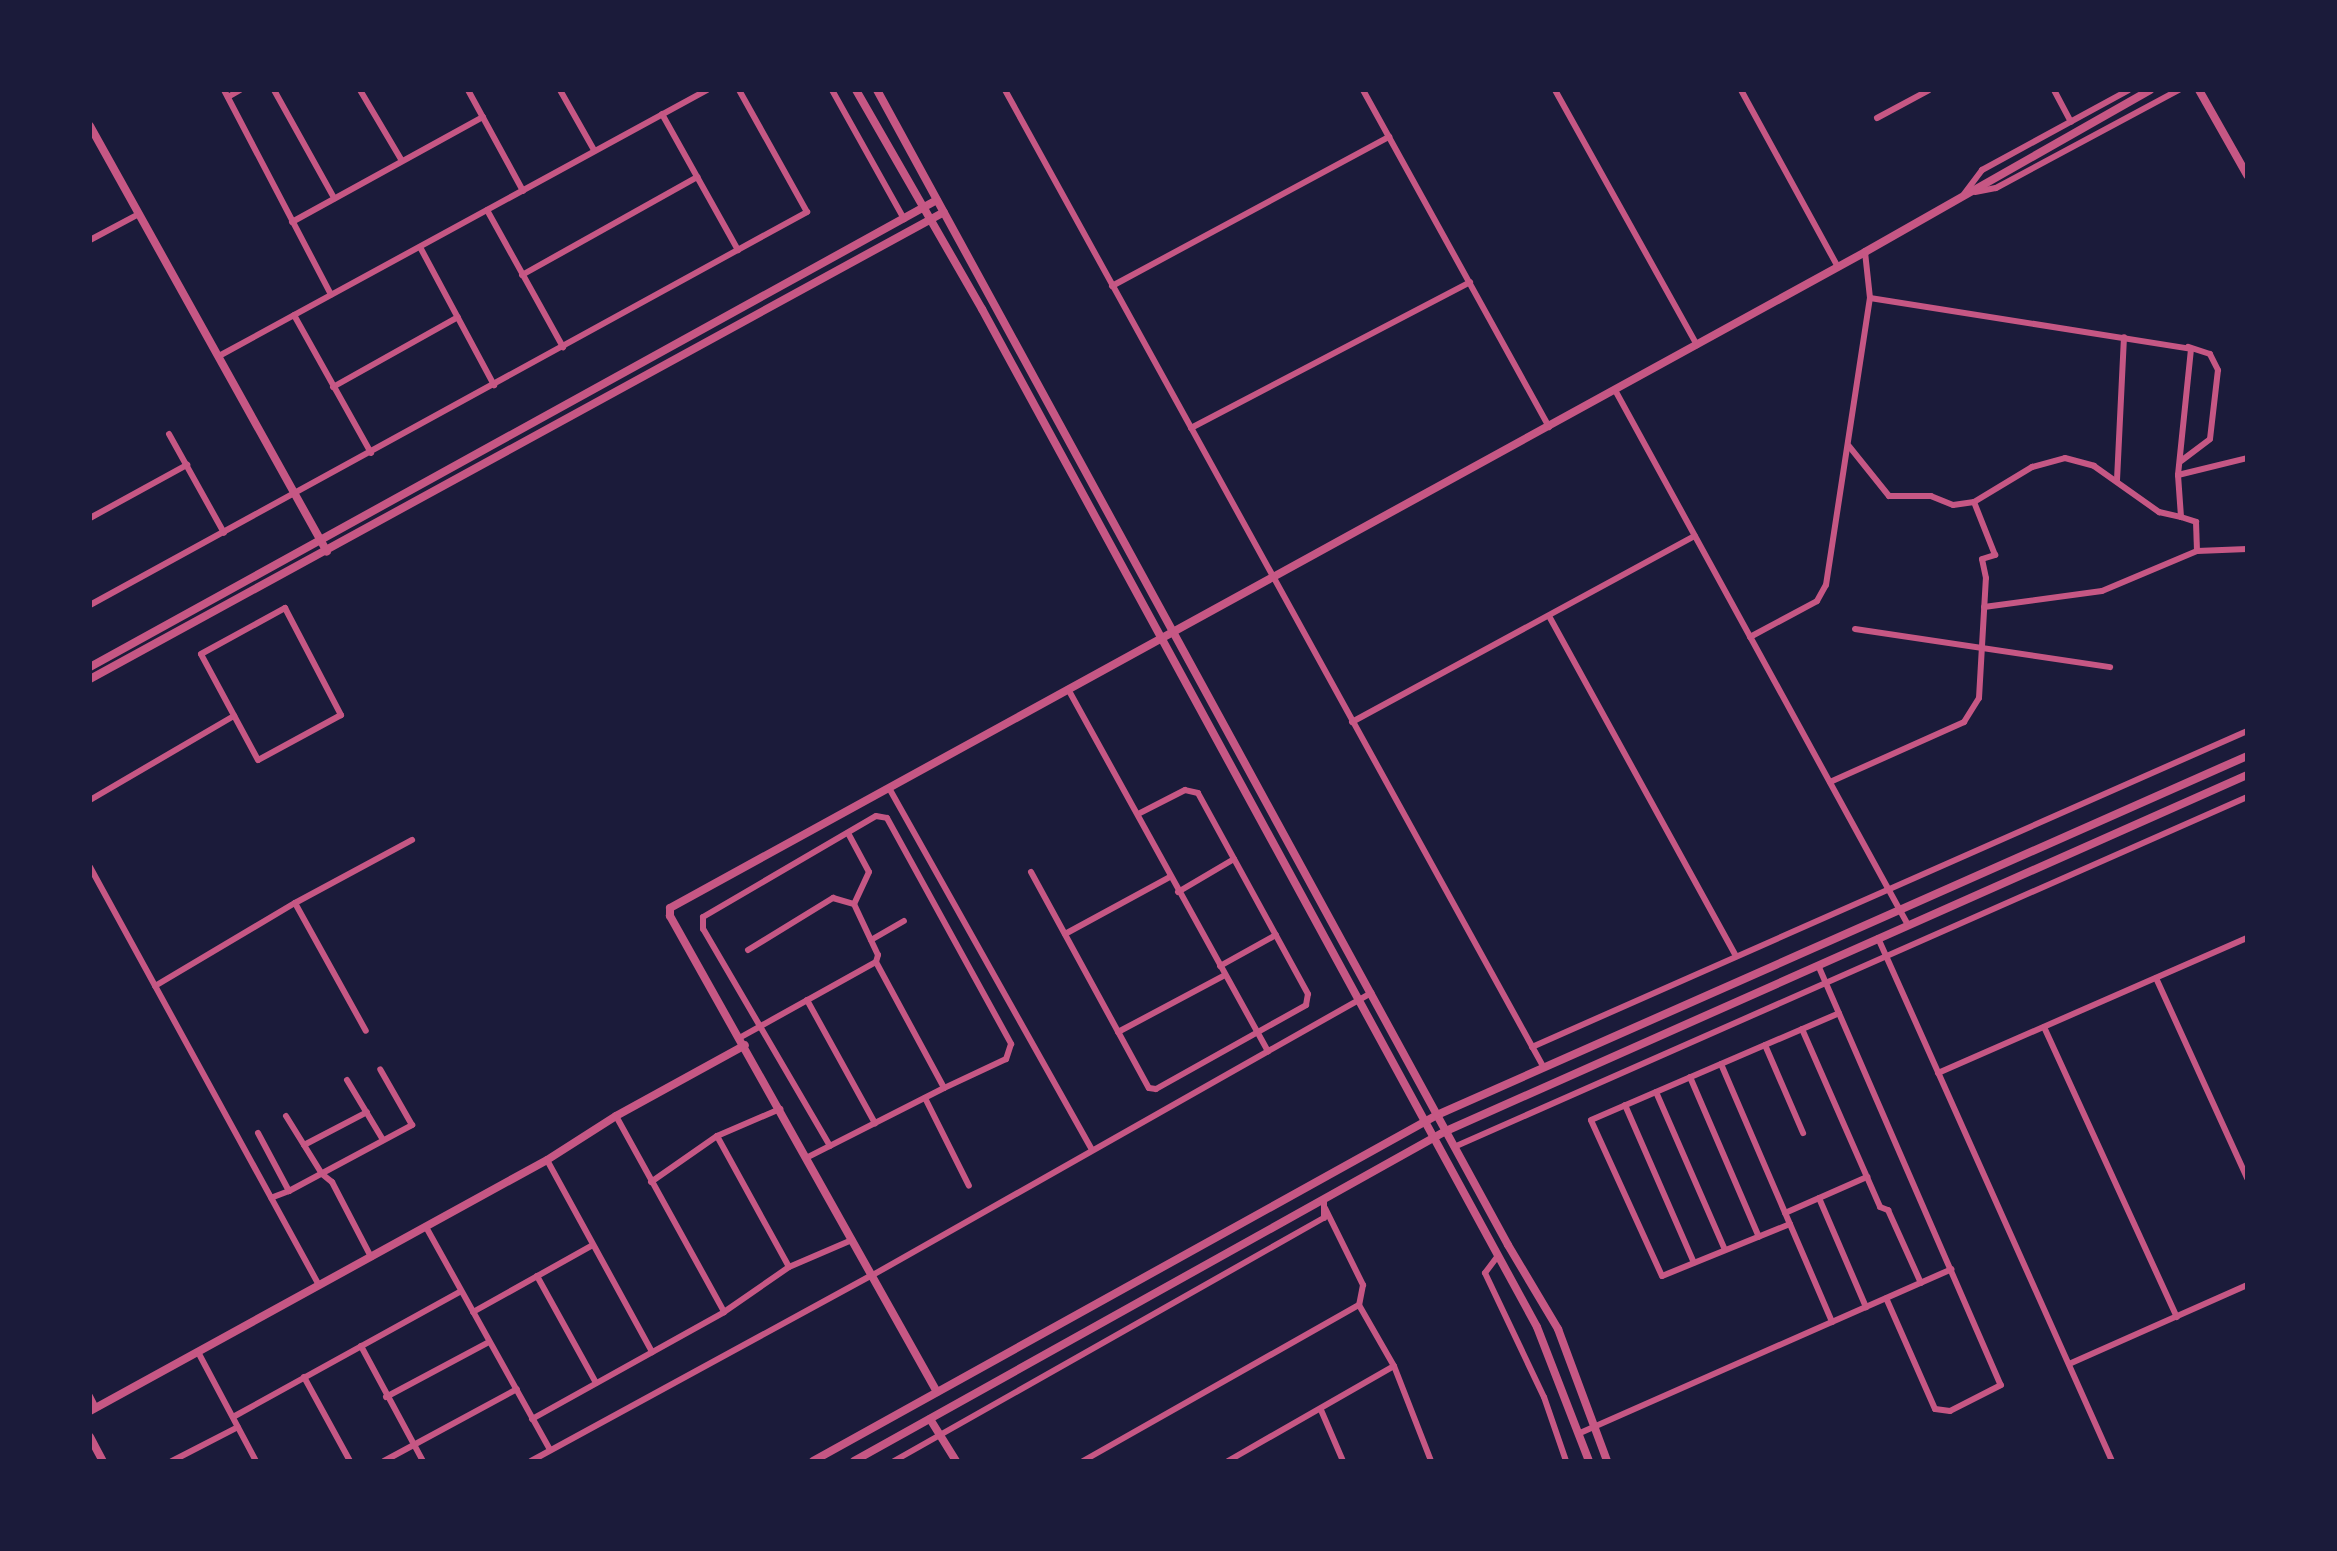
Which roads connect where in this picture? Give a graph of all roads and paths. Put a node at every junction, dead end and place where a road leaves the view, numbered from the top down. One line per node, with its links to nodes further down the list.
1 (240, 90): 21 (street)
2 (274, 90): 35 (street)
3 (360, 90): 30 (street)
4 (468, 90): 23 (street)
5 (560, 90): 29 (street)
6 (707, 90): 22 (street)
7 (739, 90): 46 (street)
8 (832, 90): 41 (street)
9 (856, 90): 37 (street)
10 (877, 90): 36 (street)
11 (1004, 90): 51 (street)
12 (1364, 90): 27 (street)
13 (1555, 90): 57 (street)
14 (1741, 90): 48 (street)
15 (1929, 90): 24 (street)
16 (2054, 90): 25 (street)
17 (2129, 90): 25 (street)
18 (2150, 90): 34 (street)
19 (2178, 90): 34 (street)
20 (2199, 90): 31 (street)
21 (226, 94): 43 (street)
22 (662, 114): 29 (street); 32 (street)
23 (483, 117): 30 (street); 33 (street)
24 (1877, 118)
25 (2071, 122): 34 (street)
26 (90, 126): 28 (street)
27 (1389, 136): 50 (street); 51 (street)
28 (94, 142): 40 (street)
29 (594, 150): 33 (street)
30 (402, 162): 35 (street)
31 (2247, 175)
32 (697, 177): 46 (street); 49 (street)
33 (523, 190): 38 (street)
34 (1963, 195): 47 (street)
35 (334, 198): 43 (street)
36 (937, 200): 37 (street); 39 (street)
37 (922, 208): 41 (street); 42 (street)
38 (487, 210): 45 (street); 49 (street)
39 (944, 212): 42 (street); 89 (street)
40 (140, 214): 44 (street); 60 (street)
41 (904, 218): 80 (street)
42 (930, 221): 82 (street); 90 (street)
43 (292, 222): 52 (street)
44 (90, 240)
45 (420, 247): 52 (street); 55 (street)
46 (738, 250): 58 (street)
47 (1865, 252): 48 (street); 53 (street)
48 (1838, 267): 57 (street)
49 (522, 275): 58 (street)
50 (1470, 282): 64 (street); 65 (street)
51 (1112, 286): 65 (street)
52 (332, 295): 54 (street)
53 (1870, 298): 56 (street); 67 (street)
54 (294, 315): 60 (street); 62 (street)
55 (458, 318): 61 (street); 62 (street)
56 (2124, 337): 59 (street); 73 (street)
57 (1698, 345): 63 (street)
58 (562, 347): 61 (street)
59 (2188, 347): 70 (street); 70 (street)
60 (219, 356): 74 (street)
61 (494, 385): 68 (street)
62 (333, 386): 68 (street)
63 (1615, 390): 64 (street); 79 (street)
64 (1549, 426): 84 (street)
65 (1191, 428): 84 (street)
66 (170, 434): 71 (street)
67 (1848, 444): 75 (street); 91 (street)
68 (370, 453): 74 (street)
69 (2247, 458): 72 (street)
70 (2180, 462): 72 (street)
71 (186, 465): 77 (street); 78 (street)
72 (2178, 475): 76 (street)
73 (2117, 482): 75 (street); 76 (street)
74 (296, 494): 78 (street); 80 (street)
75 (1974, 502): 86 (street)
76 (2181, 517): 83 (street)
77 (90, 518)
78 (224, 533): 85 (street)
79 (1695, 536): 87 (street); 91 (street)
80 (321, 540): 82 (street); 93 (street)
81 (2247, 549): 83 (street)
82 (326, 550): 95 (street)
83 (2197, 551): 86 (street)
84 (1272, 576): 89 (street); 98 (street)
85 (90, 605)
86 (1984, 607): 92 (street)
87 (1548, 616): 98 (street); 126 (street)
88 (1855, 629): 92 (street)
89 (1172, 630): 90 (street); 135 (street)
90 (1160, 637): 96 (street); 137 (street)
91 (1750, 637): 102 (street)
92 (1980, 648): 94 (street); 102 (street)
93 (90, 667)
94 (2110, 667)
95 (90, 679)
96 (1067, 688): 103 (street); 106 (street)
97 (234, 716): 97 (street); 105 (street)
98 (1352, 722): 147 (street)
99 (2247, 731): 113 (street)
100 (2247, 756): 117 (street)
101 (2247, 775): 119 (street)
102 (1830, 782): 113 (street)
103 (888, 787): 145 (street); 175 (street)
104 (2247, 797): 127 (street)
105 (90, 800)
106 (1138, 814): 109 (street); 112 (street)
107 (848, 832): 116 (street); 139 (street); 155 (street)
108 (412, 840): 115 (street)
109 (1234, 859): 114 (street); 121 (street)
110 (90, 867): 134 (street)
111 (1031, 872): 120 (street)
112 (1170, 877): 114 (street); 120 (street)
113 (1888, 889): 117 (street); 126 (street)
114 (1178, 892): 130 (street)
115 (295, 903): 134 (street); 142 (street)
116 (854, 904): 124 (street); 125 (street)
117 (1900, 911): 119 (street); 150 (street)
118 (904, 920): 124 (street)
119 (1908, 925): 122 (street)
120 (1065, 934): 143 (street)
121 (1276, 935): 130 (street); 144 (street)
122 (1878, 938): 127 (street); 129 (street)
123 (2247, 938): 132 (street)
124 (871, 940): 128 (street)
125 (748, 950)
126 (1736, 956): 147 (street)
127 (1887, 959): 133 (street); 152 (street)
128 (876, 962): 136 (street); 155 (street)
129 (1818, 965): 133 (street); 166 (street)
130 (1220, 966): 131 (street)
131 (1225, 975): 143 (street); 144 (street)
132 (2156, 978): 140 (street); 180 (street)
133 (1827, 985): 138 (street); 174 (street)
134 (155, 986): 184 (street)
135 (1370, 993): 137 (street); 161 (street)
136 (807, 1000): 139 (street); 165 (street)
137 (1359, 1000): 148 (street); 164 (street)
138 (1839, 1013): 141 (street); 198 (street)
139 (761, 1026): 145 (street); 173 (street)
140 (2044, 1027): 152 (street); 210 (street)
141 (1802, 1029): 146 (street); 179 (street)
142 (366, 1031)
143 (1118, 1032): 144 (street)
144 (1257, 1032): 148 (street)
145 (743, 1041): 159 (street); 163 (street)
146 (1765, 1045): 149 (street); 168 (street)
147 (1532, 1047): 150 (street)
148 (1268, 1051): 175 (street)
149 (1721, 1064): 153 (street); 187 (street)
150 (1543, 1066): 161 (street)
151 (380, 1069): 171 (street)
152 (1938, 1073): 216 (street)
153 (1690, 1077): 156 (street); 190 (street)
154 (348, 1080): 160 (street)
155 (944, 1088): 157 (street)
156 (1656, 1092): 158 (street); 193 (street)
157 (925, 1098): 165 (street); 182 (street)
158 (1625, 1105): 196 (street); 196 (street)
159 (780, 1109): 169 (street); 176 (street)
160 (366, 1112): 171 (street); 172 (street)
161 (1437, 1114): 164 (street); 166 (street)
162 (286, 1116): 172 (street)
163 (616, 1116): 177 (street); 181 (street)
164 (1426, 1120): 170 (street); 221 (street)
165 (875, 1122): 173 (street)
166 (1446, 1131): 170 (street); 174 (street)
167 (258, 1133): 183 (street)
168 (1802, 1133)
169 (717, 1136): 181 (street); 197 (street)
170 (1435, 1136): 186 (street); 195 (street)
171 (383, 1140): 178 (street)
172 (304, 1145): 178 (street)
173 (830, 1146): 176 (street)
174 (1454, 1147): 230 (street)
175 (1092, 1150): 200 (street)
176 (806, 1158): 191 (street)
177 (548, 1160): 189 (street); 192 (street)
178 (322, 1174): 183 (street); 194 (street)
179 (1867, 1177): 185 (street); 201 (street)
180 (2247, 1178)
181 (651, 1182): 209 (street)
182 (969, 1186)
183 (289, 1191): 184 (street)
184 (271, 1198): 202 (street)
185 (1819, 1198): 187 (street); 207 (street)
186 (1324, 1203): 206 (street); 226 (street); 232 (street)
187 (1786, 1213): 188 (street)
188 (1790, 1224): 190 (street); 211 (street)
189 (426, 1227): 194 (street); 204 (street)
190 (1759, 1236): 193 (street)
191 (852, 1240): 197 (street); 200 (street)
192 (593, 1245): 199 (street); 215 (street)
193 (1725, 1250): 196 (street)
194 (372, 1256): 202 (street)
195 (1497, 1257): 231 (street); 251 (street)
196 (1694, 1263)
197 (789, 1267): 209 (street)
198 (1951, 1270): 201 (street); 205 (street)
199 (536, 1276): 208 (street); 219 (street)
200 (871, 1276): 221 (street); 235 (street)
201 (1921, 1283): 205 (street)
202 (319, 1286): 214 (street)
203 (2247, 1286): 210 (street)
204 (461, 1291): 208 (street); 213 (street)
205 (1886, 1298): 207 (street)
206 (1359, 1305): 217 (street); 247 (street)
207 (1866, 1307): 211 (street)
208 (473, 1312): 212 (street)
209 (724, 1312): 215 (street)
210 (2176, 1316): 216 (street)
211 (1832, 1322): 230 (street)
212 (489, 1342): 220 (street); 223 (street)
213 (361, 1346): 218 (street); 223 (street)
214 (198, 1352): 224 (street); 227 (street)
215 (652, 1352): 219 (street)
216 (2069, 1364): 254 (street)
217 (1394, 1366): 225 (street); 250 (street)
218 (304, 1377): 227 (street); 239 (street)
219 (596, 1383): 228 (street)
220 (517, 1389): 228 (street); 234 (street)
221 (933, 1395): 226 (street); 243 (street)
222 (90, 1396): 224 (street)
223 (386, 1397): 234 (street)
224 (93, 1409)
225 (1321, 1410): 248 (street); 249 (street)
226 (934, 1416): 232 (street); 244 (street)
227 (233, 1417): 229 (street)
228 (532, 1419): 235 (street)
229 (238, 1427): 236 (street); 238 (street)
230 (1594, 1427): 231 (street); 253 (street)
231 (1580, 1433): 252 (street)
232 (941, 1434): 245 (street); 246 (street)
233 (90, 1437): 237 (street)
234 (414, 1443): 240 (street); 241 (street)
235 (550, 1450): 242 (street)
236 (176, 1460)
237 (103, 1461)
238 (256, 1461)
239 (350, 1461)
240 (384, 1461)
241 (424, 1461)
242 (530, 1461)
243 (813, 1461)
244 (854, 1461)
245 (894, 1461)
246 (956, 1461)
247 (1084, 1461)
248 (1228, 1461)
249 (1343, 1461)
250 (1431, 1461)
251 (1566, 1461)
252 (1589, 1461)
253 (1607, 1461)
254 (2112, 1461)

